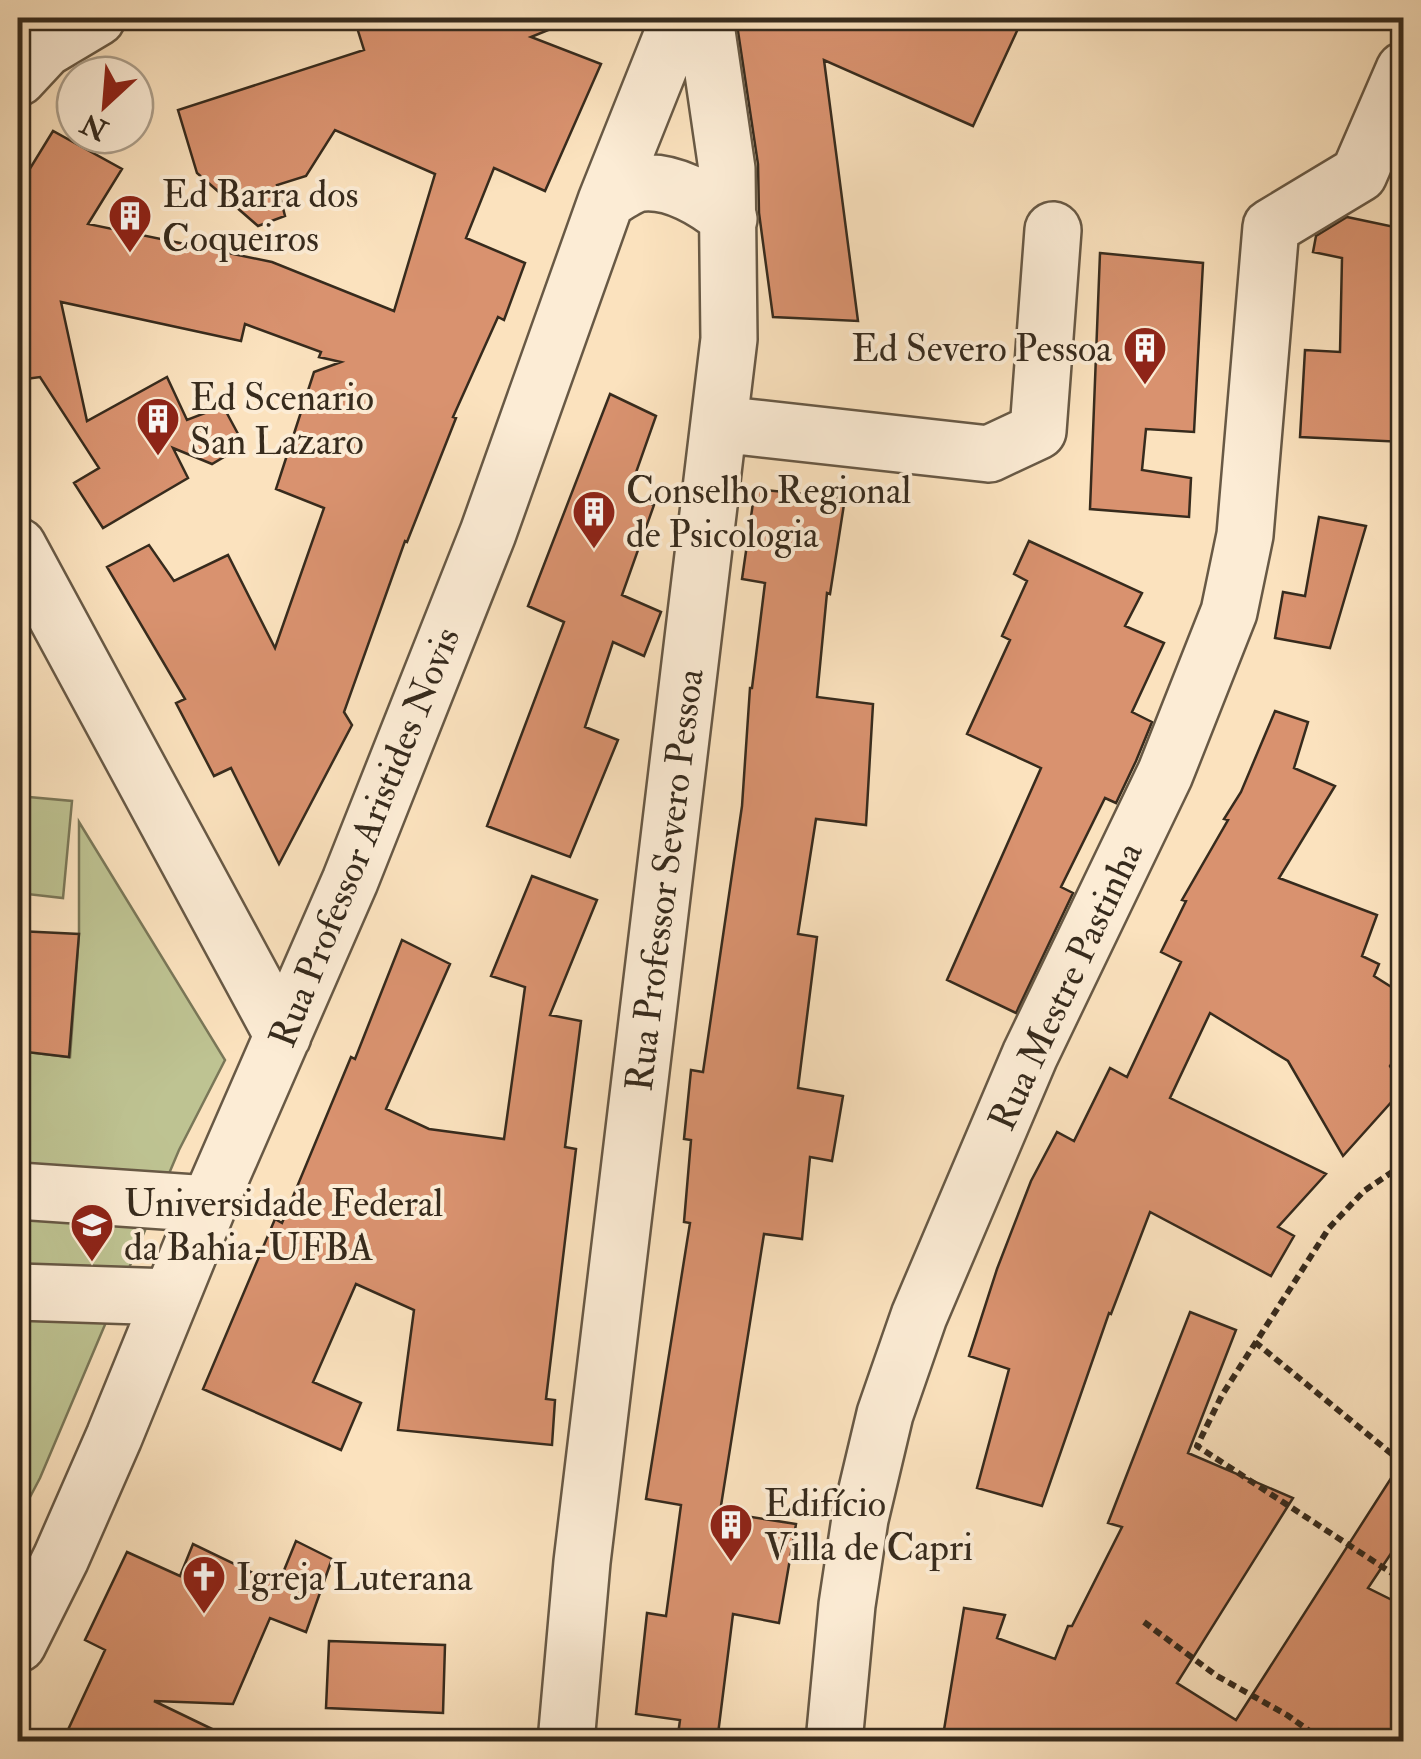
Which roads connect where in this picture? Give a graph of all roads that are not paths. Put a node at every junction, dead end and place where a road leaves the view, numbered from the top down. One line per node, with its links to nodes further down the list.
1 (97, 18): 5 (street)
2 (680, 18): 6 (street, Rua Professor Aristides Novis)
3 (705, 18): 7 (street, Rua Professor Severo Pessoa)
4 (1404, 70): 18 (street, Rua Mestre Pastinha)
5 (18, 78)
6 (606, 201): 7 (street); 11 (street, Rua Professor Aristides Novis)
7 (729, 219): 9 (street, Rua Professor Severo Pessoa)
8 (1053, 230): 9 (street)
9 (718, 424): 17 (street, Rua Professor Severo Pessoa)
10 (18, 546): 11 (street)
11 (282, 1036): 13 (street, Rua Professor Aristides Novis)
12 (18, 1191): 13 (street)
13 (209, 1204): 15 (street, Rua Professor Aristides Novis)
14 (18, 1292): 15 (street)
15 (170, 1297): 16 (street, Rua Professor Aristides Novis)
16 (18, 1644)
17 (566, 1742)
18 (834, 1742)

